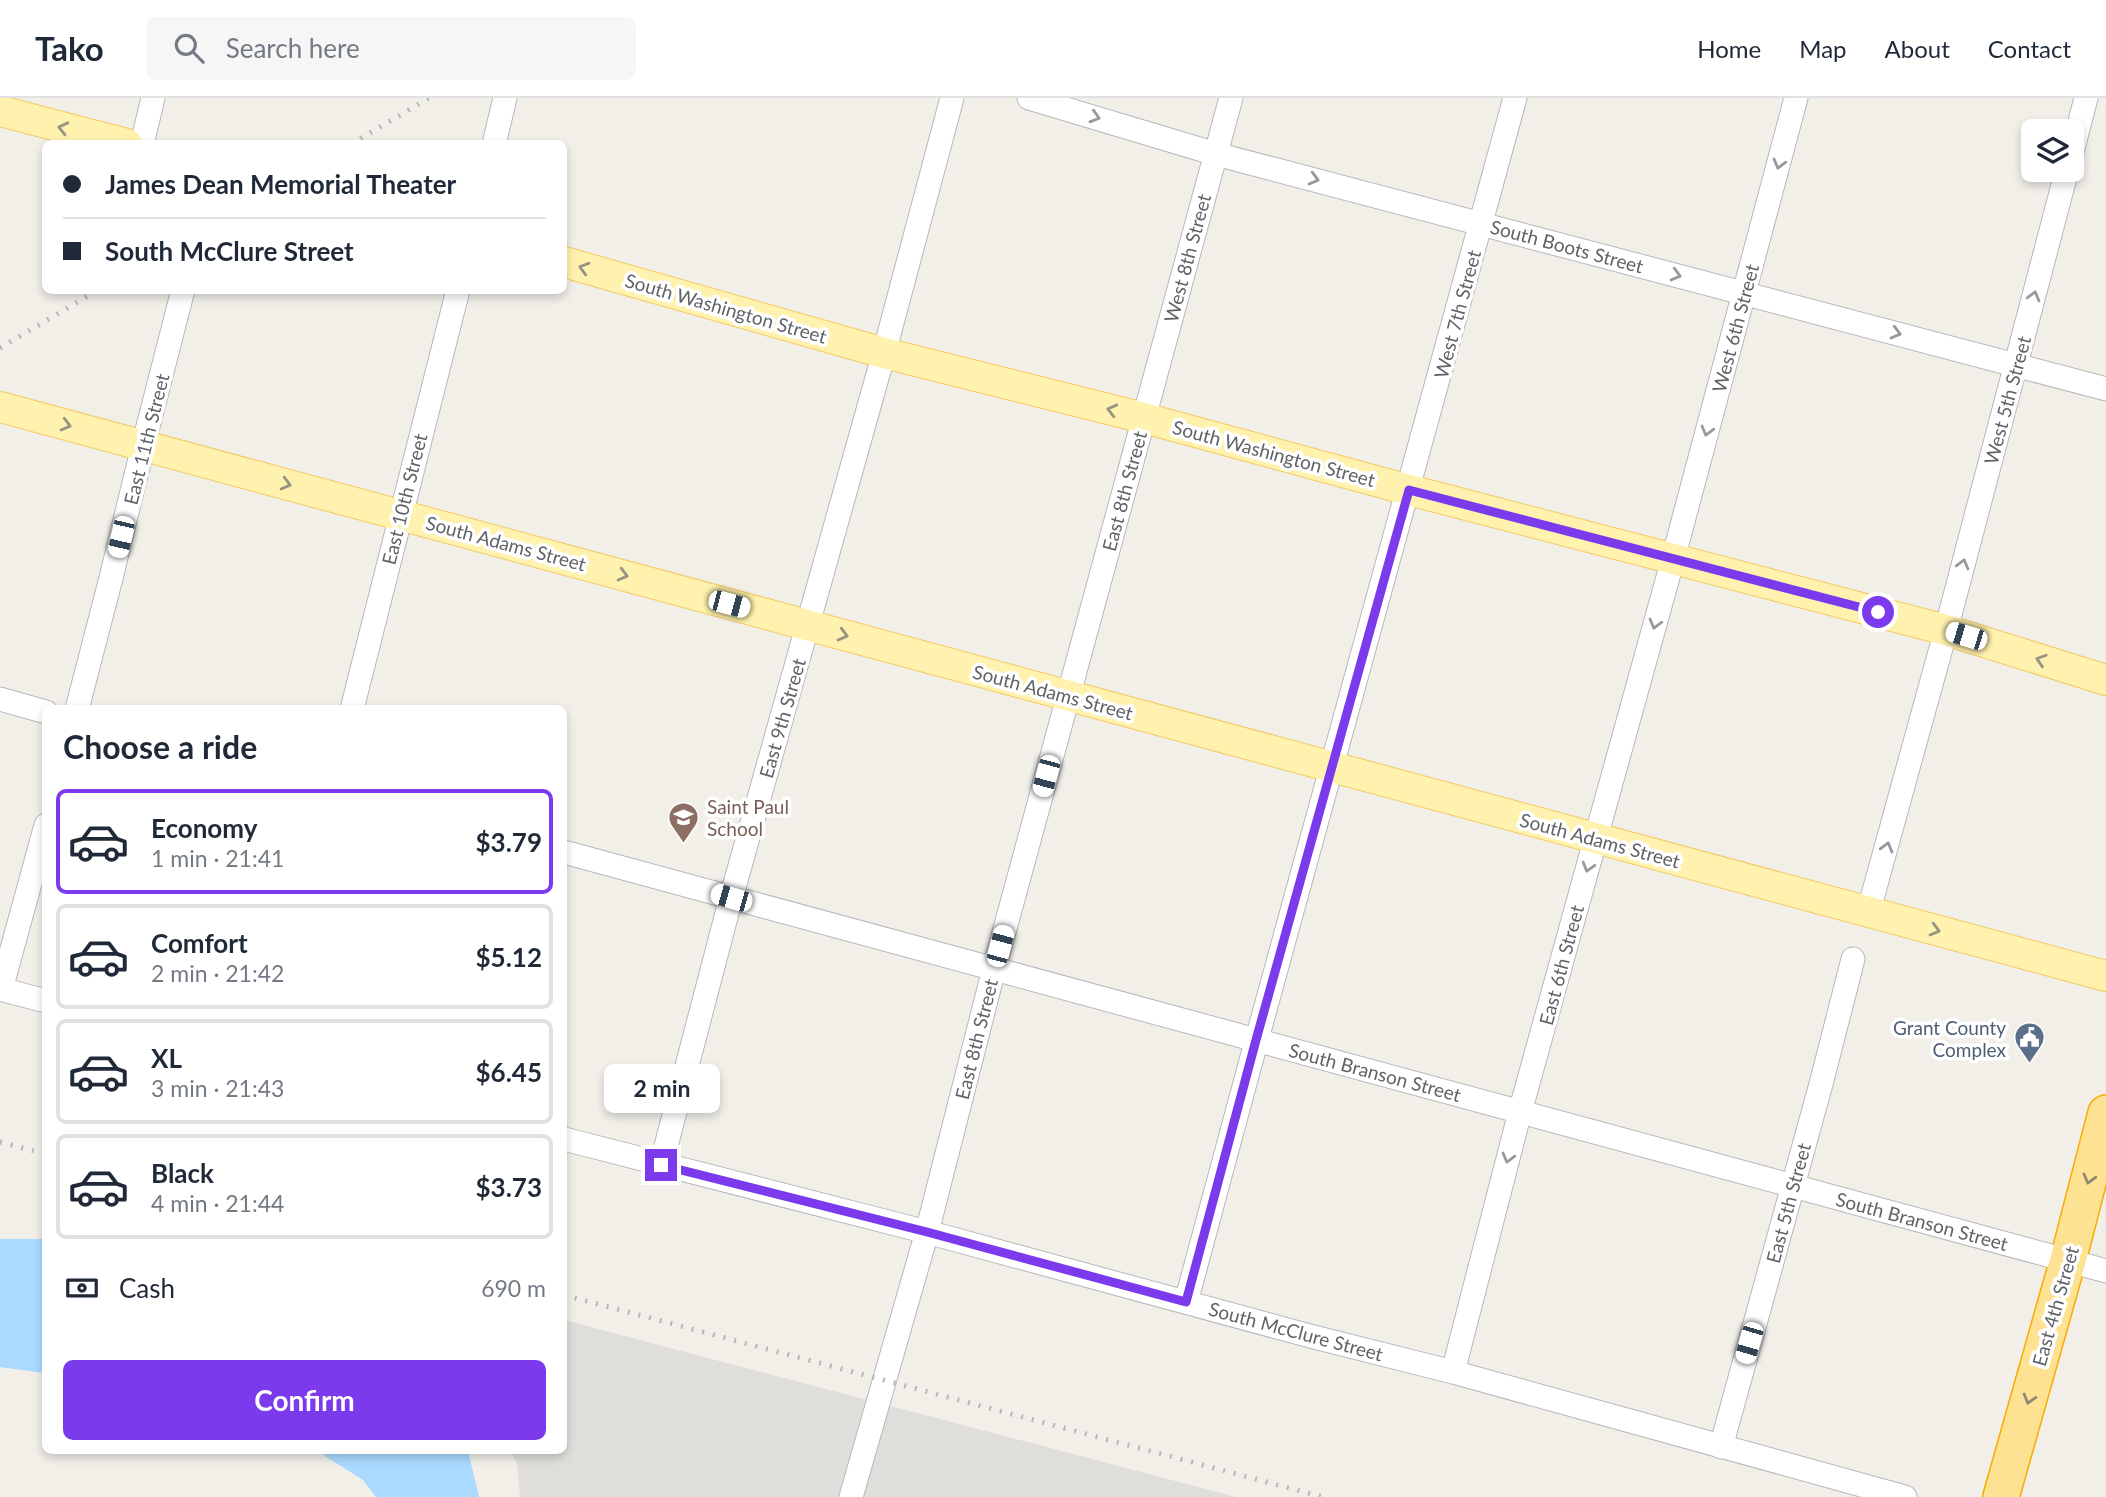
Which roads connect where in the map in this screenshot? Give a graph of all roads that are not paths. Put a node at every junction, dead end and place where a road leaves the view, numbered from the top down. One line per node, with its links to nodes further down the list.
1 (153, 98): 12 (street)
2 (506, 98): 13 (street)
3 (952, 98): 21 (street, East 9th Street)
4 (1029, 98): 14 (street, South Boots Street, one-way to 14)
5 (1231, 98): 14 (street, West 8th Street)
6 (1515, 98): 16 (street, West 7th Street)
7 (1796, 98): 18 (street, West 6th Street, one-way to 18)
8 (2088, 101): 10 (street)
9 (0, 111): 11 (main road, one-way to 9)
10 (2082, 119)
11 (112, 140)
12 (143, 140)
13 (495, 140)
14 (1216, 153): 16 (street, South Boots Street, one-way to 16); 25 (street, West 8th Street)
15 (2064, 182): 22 (street, West 5th Street, one-way to 15)
16 (1481, 223): 18 (street, South Boots Street, one-way to 18); 27 (street, West 7th Street)
17 (567, 263): 21 (main road, South Washington Street, one-way to 17)
18 (1744, 293): 22 (street, South Boots Street, one-way to 22); 29 (street, West 6th Street, one-way to 29)
19 (182, 294): 26 (street, East 11th Street)
20 (457, 294): 28 (street, East 10th Street)
21 (884, 353): 25 (main road, South Washington Street, one-way to 21); 30 (street, East 9th Street)
22 (2016, 365): 23 (street, South Boots Street); 31 (street, West 5th Street, one-way to 22)
23 (2106, 389)
24 (0, 407): 26 (main road, South Adams Street, one-way to 26)
25 (1144, 418): 27 (main road, South Washington Street); 33 (street, East 8th Street)
26 (143, 446): 28 (main road, South Adams Street, one-way to 28); 35 (street, East 11th Street)
27 (1409, 490): 29 (main road, South Washington Street); 38 (street, West 7th Street)
28 (400, 514): 30 (main road, South Adams Street, one-way to 30); 36 (street, East 10th Street)
29 (1673, 559): 31 (main road, South Washington Street); 39 (street, East 6th Street, one-way to 39)
30 (808, 626): 33 (main road, South Adams Street, one-way to 33); 42 (street, East 9th Street)
31 (1946, 630): 32 (main road, South Washington Street, one-way to 31); 43 (street, one-way to 31)
32 (2106, 680)
33 (1068, 696): 38 (main road, South Adams Street); 45 (street, East 8th Street)
34 (0, 699): 37 (street)
35 (78, 705)
36 (353, 705)
37 (42, 711)
38 (1332, 767): 39 (main road, South Adams Street); 49 (street, West 7th Street)
39 (1596, 838): 43 (main road, South Adams Street); 50 (street, East 6th Street, one-way to 50)
40 (42, 840): 47 (street)
41 (567, 853): 42 (street, South Branson Street)
42 (731, 898): 45 (street, South Branson Street); 53 (street, East 9th Street)
43 (1868, 913): 46 (main road, South Adams Street, one-way to 46)
44 (1853, 958): 54 (street, East 5th Street)
45 (994, 969): 49 (street, South Branson Street); 55 (street, East 8th Street)
46 (2106, 976)
47 (1, 989): 48 (street)
48 (42, 1000)
49 (1256, 1040): 50 (street, South Branson Street); 58 (street, West 7th Street)
50 (1520, 1112): 54 (street, South Branson Street); 59 (street, East 6th Street, one-way to 59)
51 (2106, 1113): 56 (highway, East 4th Street, one-way to 56)
52 (567, 1140): 53 (street, South McClure Street)
53 (661, 1165): 55 (street, South McClure Street)
54 (1793, 1186): 56 (street, South Branson Street); 60 (street, East 5th Street)
55 (927, 1232): 58 (street, South McClure Street); 61 (street, East 8th Street)
56 (2068, 1260): 57 (street, South Branson Street); 63 (highway, East 4th Street, one-way to 63)
57 (2106, 1271)
58 (1186, 1302): 59 (street, South McClure Street)
59 (1453, 1372): 60 (street, South McClure Street)
60 (1720, 1447): 62 (street, South McClure Street)
61 (851, 1497)
62 (1905, 1497)
63 (2001, 1497)

